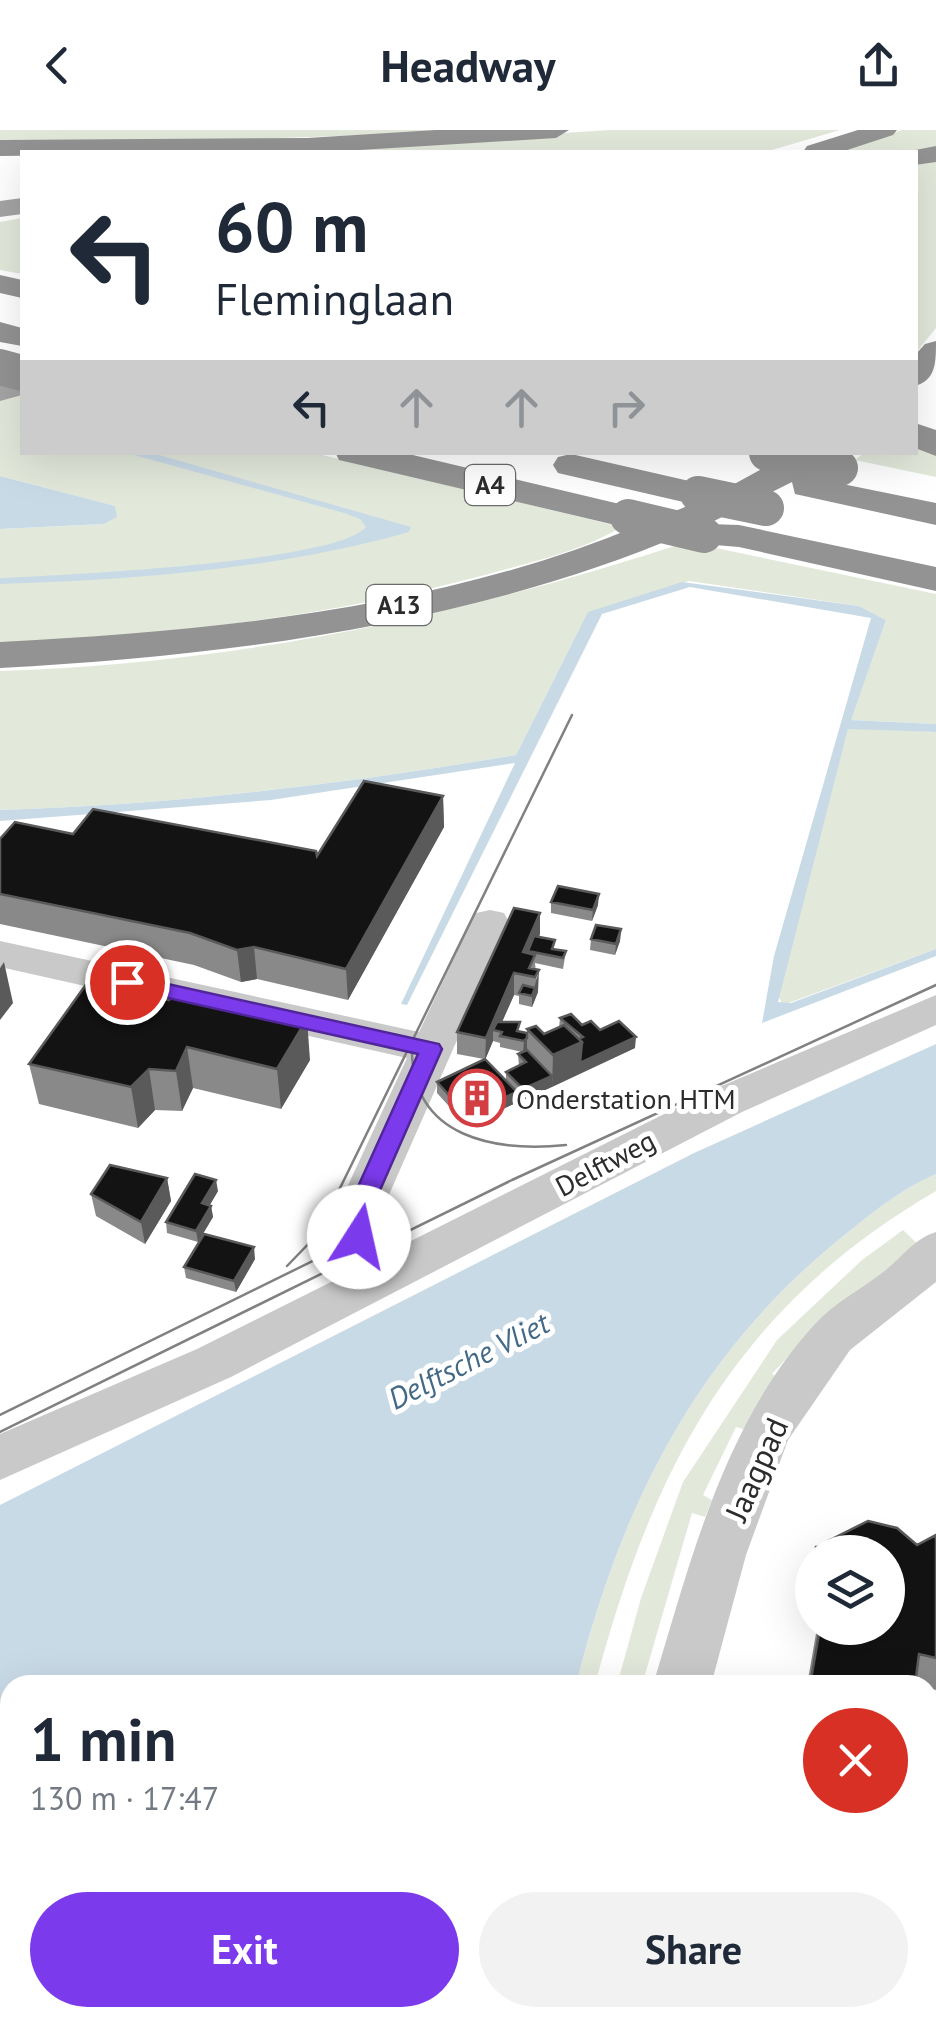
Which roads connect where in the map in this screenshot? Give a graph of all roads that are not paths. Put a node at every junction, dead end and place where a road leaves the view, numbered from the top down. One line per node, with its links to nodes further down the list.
1 (556, 130): 3 (highway)
2 (884, 130): 4 (highway)
3 (0, 148)
4 (822, 150)
5 (936, 351): 6 (highway)
6 (918, 372)
7 (366, 455): 14 (highway, A4)
8 (435, 455): 14 (highway, A4)
9 (696, 455): 11 (highway)
10 (533, 457): 16 (highway, A4, bridge)
11 (758, 459): 12 (highway)
12 (823, 469): 13 (highway); 15 (highway); 19 (highway, A13)
13 (936, 488)
14 (638, 513): 16 (highway, A4, bridge)
15 (936, 514)
16 (733, 527): 17 (highway, A4); 18 (highway, A4)
17 (936, 544)
18 (936, 579)
19 (0, 655)
20 (490, 922): 23 (street)
21 (0, 954): 23 (street)
22 (936, 1009): 25 (street, Delftweg)
23 (431, 1049): 25 (street)
24 (929, 1268): 27 (street, Jaagpad)
25 (387, 1274): 26 (street, Delftweg)
26 (0, 1458)
27 (685, 1675)

